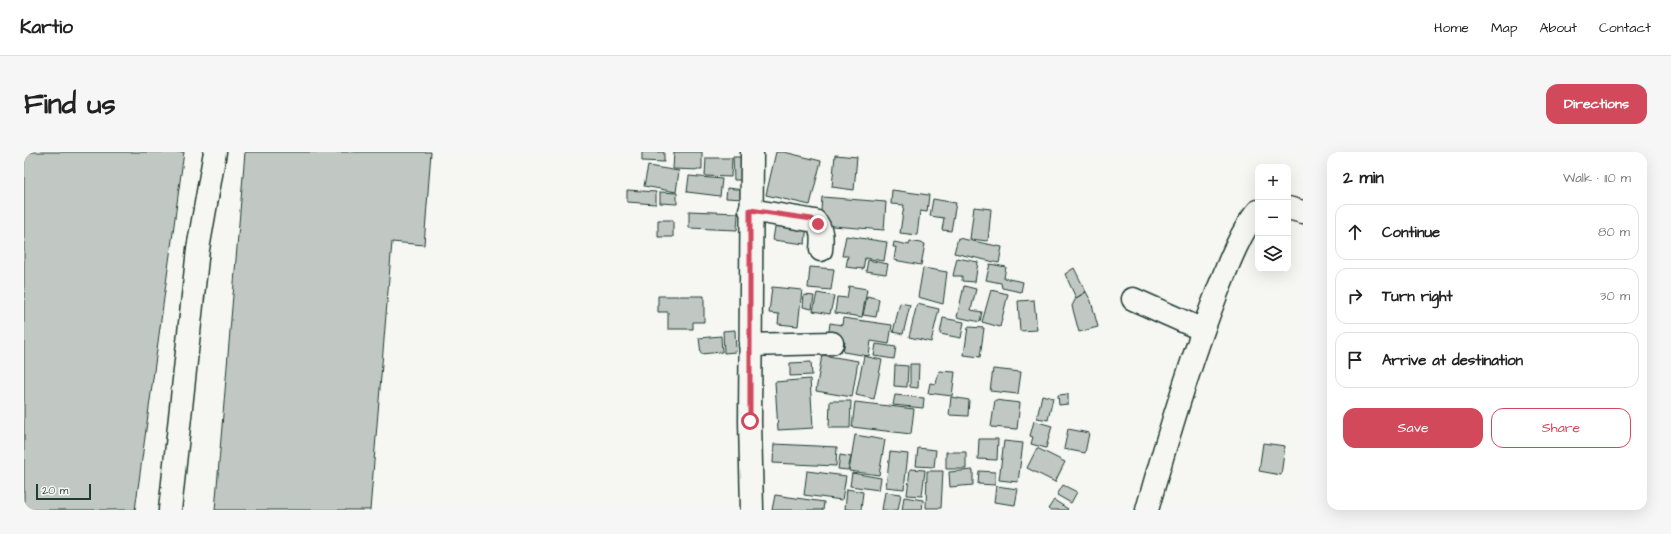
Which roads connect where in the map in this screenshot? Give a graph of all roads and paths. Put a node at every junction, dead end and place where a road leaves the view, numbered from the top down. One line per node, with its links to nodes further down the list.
1 (215, 152): 12 (street)
2 (752, 152): 4 (street)
3 (1291, 209): 5 (street)
4 (750, 210): 7 (street); 11 (street)
5 (1303, 212)
6 (1255, 214): 9 (street)
7 (821, 250)
8 (1133, 298): 9 (street)
9 (1203, 330): 14 (street)
10 (832, 343): 11 (street)
11 (750, 344): 13 (street)
12 (170, 510)
13 (752, 510)
14 (1147, 510)

